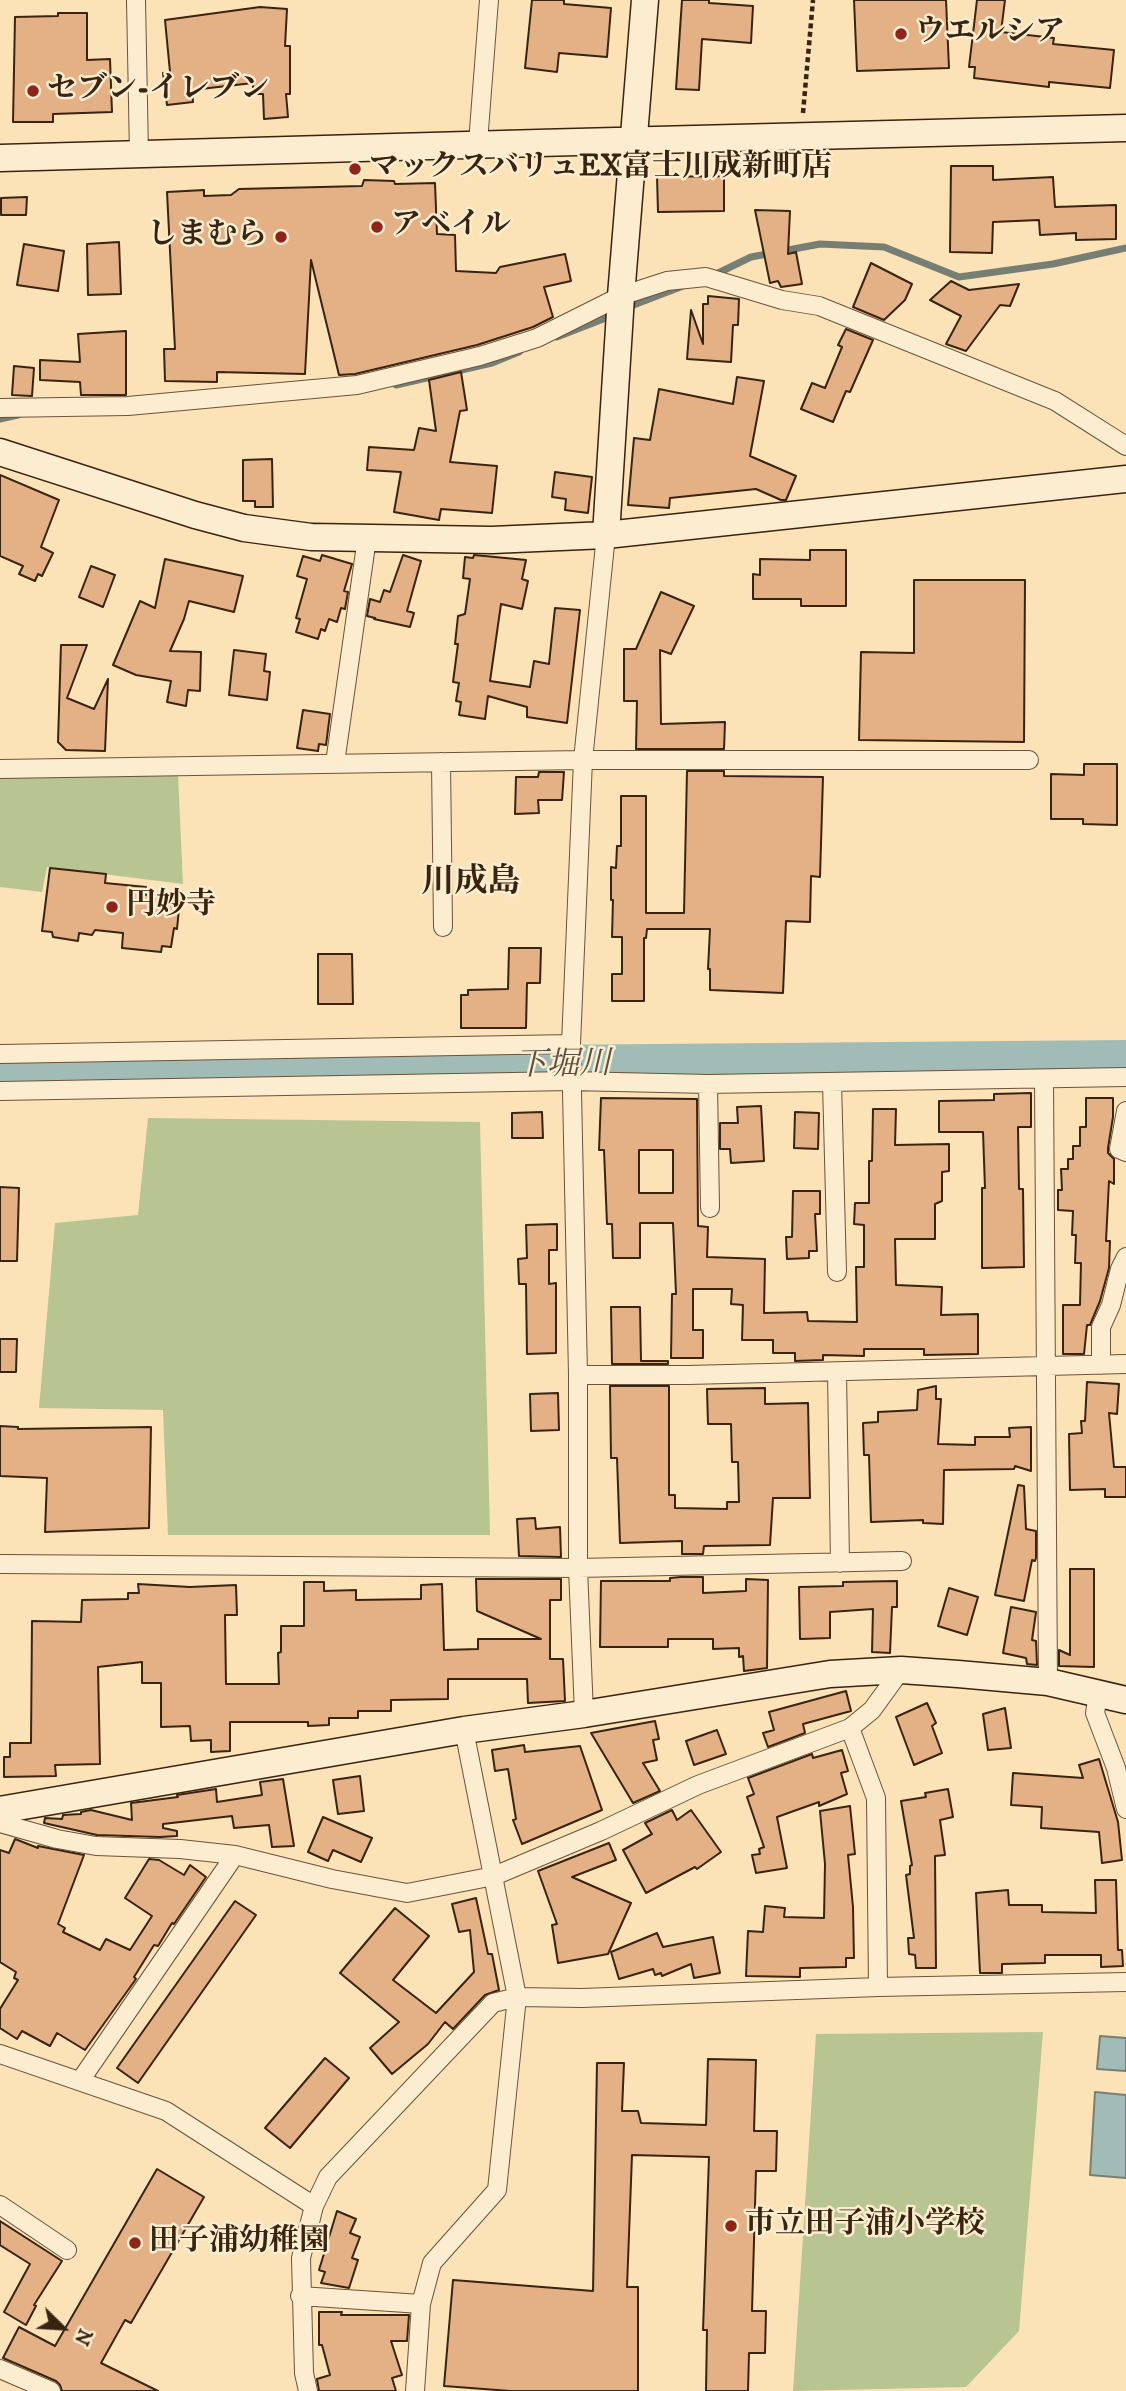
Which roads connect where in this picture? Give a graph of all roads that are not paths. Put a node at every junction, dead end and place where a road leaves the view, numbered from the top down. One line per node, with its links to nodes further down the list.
1 (136, 0): 7 (street)
2 (489, 0): 6 (street)
3 (645, 0): 5 (street)
4 (1126, 128): 5 (street)
5 (633, 141): 6 (street); 9 (street)
6 (478, 143): 7 (street)
7 (139, 154): 8 (street)
8 (0, 158)
9 (621, 296): 10 (street); 11 (street); 14 (street)
10 (0, 408)
11 (1126, 446)
12 (0, 453): 15 (street)
13 (1126, 479): 14 (street)
14 (606, 535): 15 (street); 16 (street)
15 (367, 538): 19 (street)
16 (583, 760): 17 (street); 18 (street); 22 (street)
17 (1029, 760)
18 (441, 762): 19 (street); 21 (street)
19 (335, 763): 20 (street)
20 (0, 769)
21 (443, 927)
22 (570, 1044): 23 (street); 26 (street)
23 (0, 1054)
24 (1126, 1077): 25 (street)
25 (1044, 1079): 27 (street); 37 (street)
26 (570, 1080): 28 (street); 29 (street); 39 (street)
27 (832, 1083): 28 (street); 34 (street)
28 (708, 1084): 32 (street)
29 (0, 1091)
30 (1126, 1111): 31 (street)
31 (1126, 1152)
32 (710, 1208)
33 (1126, 1257): 36 (street)
34 (837, 1272)
35 (1126, 1364): 36 (street)
36 (1101, 1365): 37 (street)
37 (1044, 1367): 38 (street); 45 (street)
38 (837, 1371): 39 (street); 41 (street)
39 (578, 1375): 43 (street)
40 (902, 1561): 41 (street)
41 (839, 1563): 43 (street)
42 (0, 1564): 43 (street)
43 (578, 1568): 48 (street)
44 (901, 1670): 45 (street); 48 (street); 49 (street)
45 (1048, 1682): 46 (street)
46 (1098, 1694): 47 (street); 51 (street)
47 (1126, 1700)
48 (584, 1714): 50 (street)
49 (850, 1728): 55 (street); 57 (street)
50 (464, 1730): 52 (street); 55 (street)
51 (1126, 1809)
52 (0, 1810)
53 (0, 1823): 54 (street)
54 (235, 1855): 55 (street); 60 (street)
55 (494, 1876): 58 (street)
56 (1126, 1983): 57 (street)
57 (878, 1987): 58 (street)
58 (517, 1997): 62 (street); 65 (street)
59 (0, 2054): 60 (street)
60 (80, 2081): 62 (street)
61 (0, 2205): 63 (street)
62 (314, 2206): 64 (street)
63 (66, 2250)
64 (300, 2296): 65 (street); 68 (street)
65 (421, 2304): 69 (street)
66 (0, 2368): 67 (street)
67 (51, 2391)
68 (308, 2391)
69 (415, 2391)

